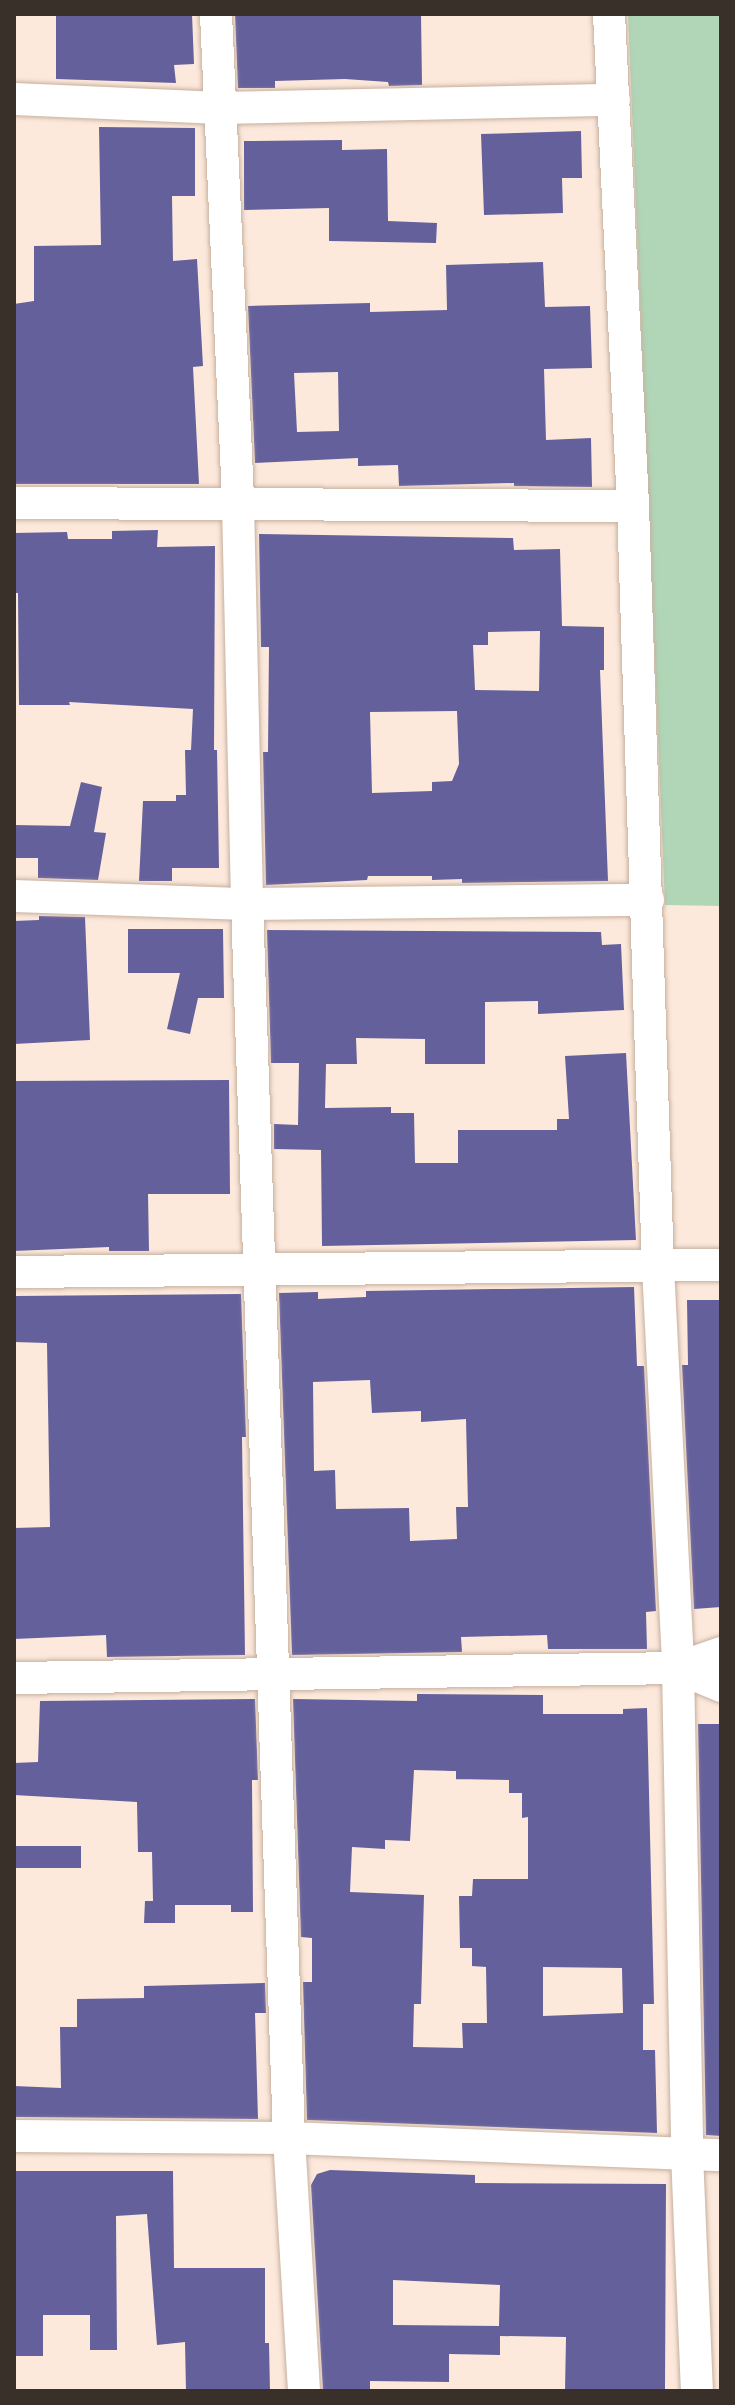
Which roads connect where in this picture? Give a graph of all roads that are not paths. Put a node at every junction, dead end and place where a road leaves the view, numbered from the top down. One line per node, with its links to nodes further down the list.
1 (216, 14): 5 (street)
2 (609, 14): 4 (street)
3 (14, 99): 5 (street)
4 (614, 100): 5 (street); 8 (street)
5 (221, 108): 7 (street)
6 (14, 503): 7 (street)
7 (238, 504): 8 (street); 11 (street)
8 (633, 506): 10 (street)
9 (14, 896): 11 (street)
10 (648, 900): 11 (street); 13 (street)
11 (247, 904): 14 (street)
12 (721, 1265): 13 (street)
13 (658, 1267): 14 (street); 17 (street)
14 (259, 1269): 15 (street); 18 (street)
15 (14, 1272)
16 (721, 1653): 17 (street)
17 (678, 1668): 18 (street); 20 (street); 23 (street)
18 (275, 1676): 19 (street); 22 (street)
19 (14, 1678)
20 (721, 1686)
21 (14, 2136): 22 (street)
22 (289, 2138): 23 (street); 25 (street)
23 (687, 2154): 24 (street); 26 (street)
24 (721, 2155)
25 (304, 2391)
26 (697, 2391)

